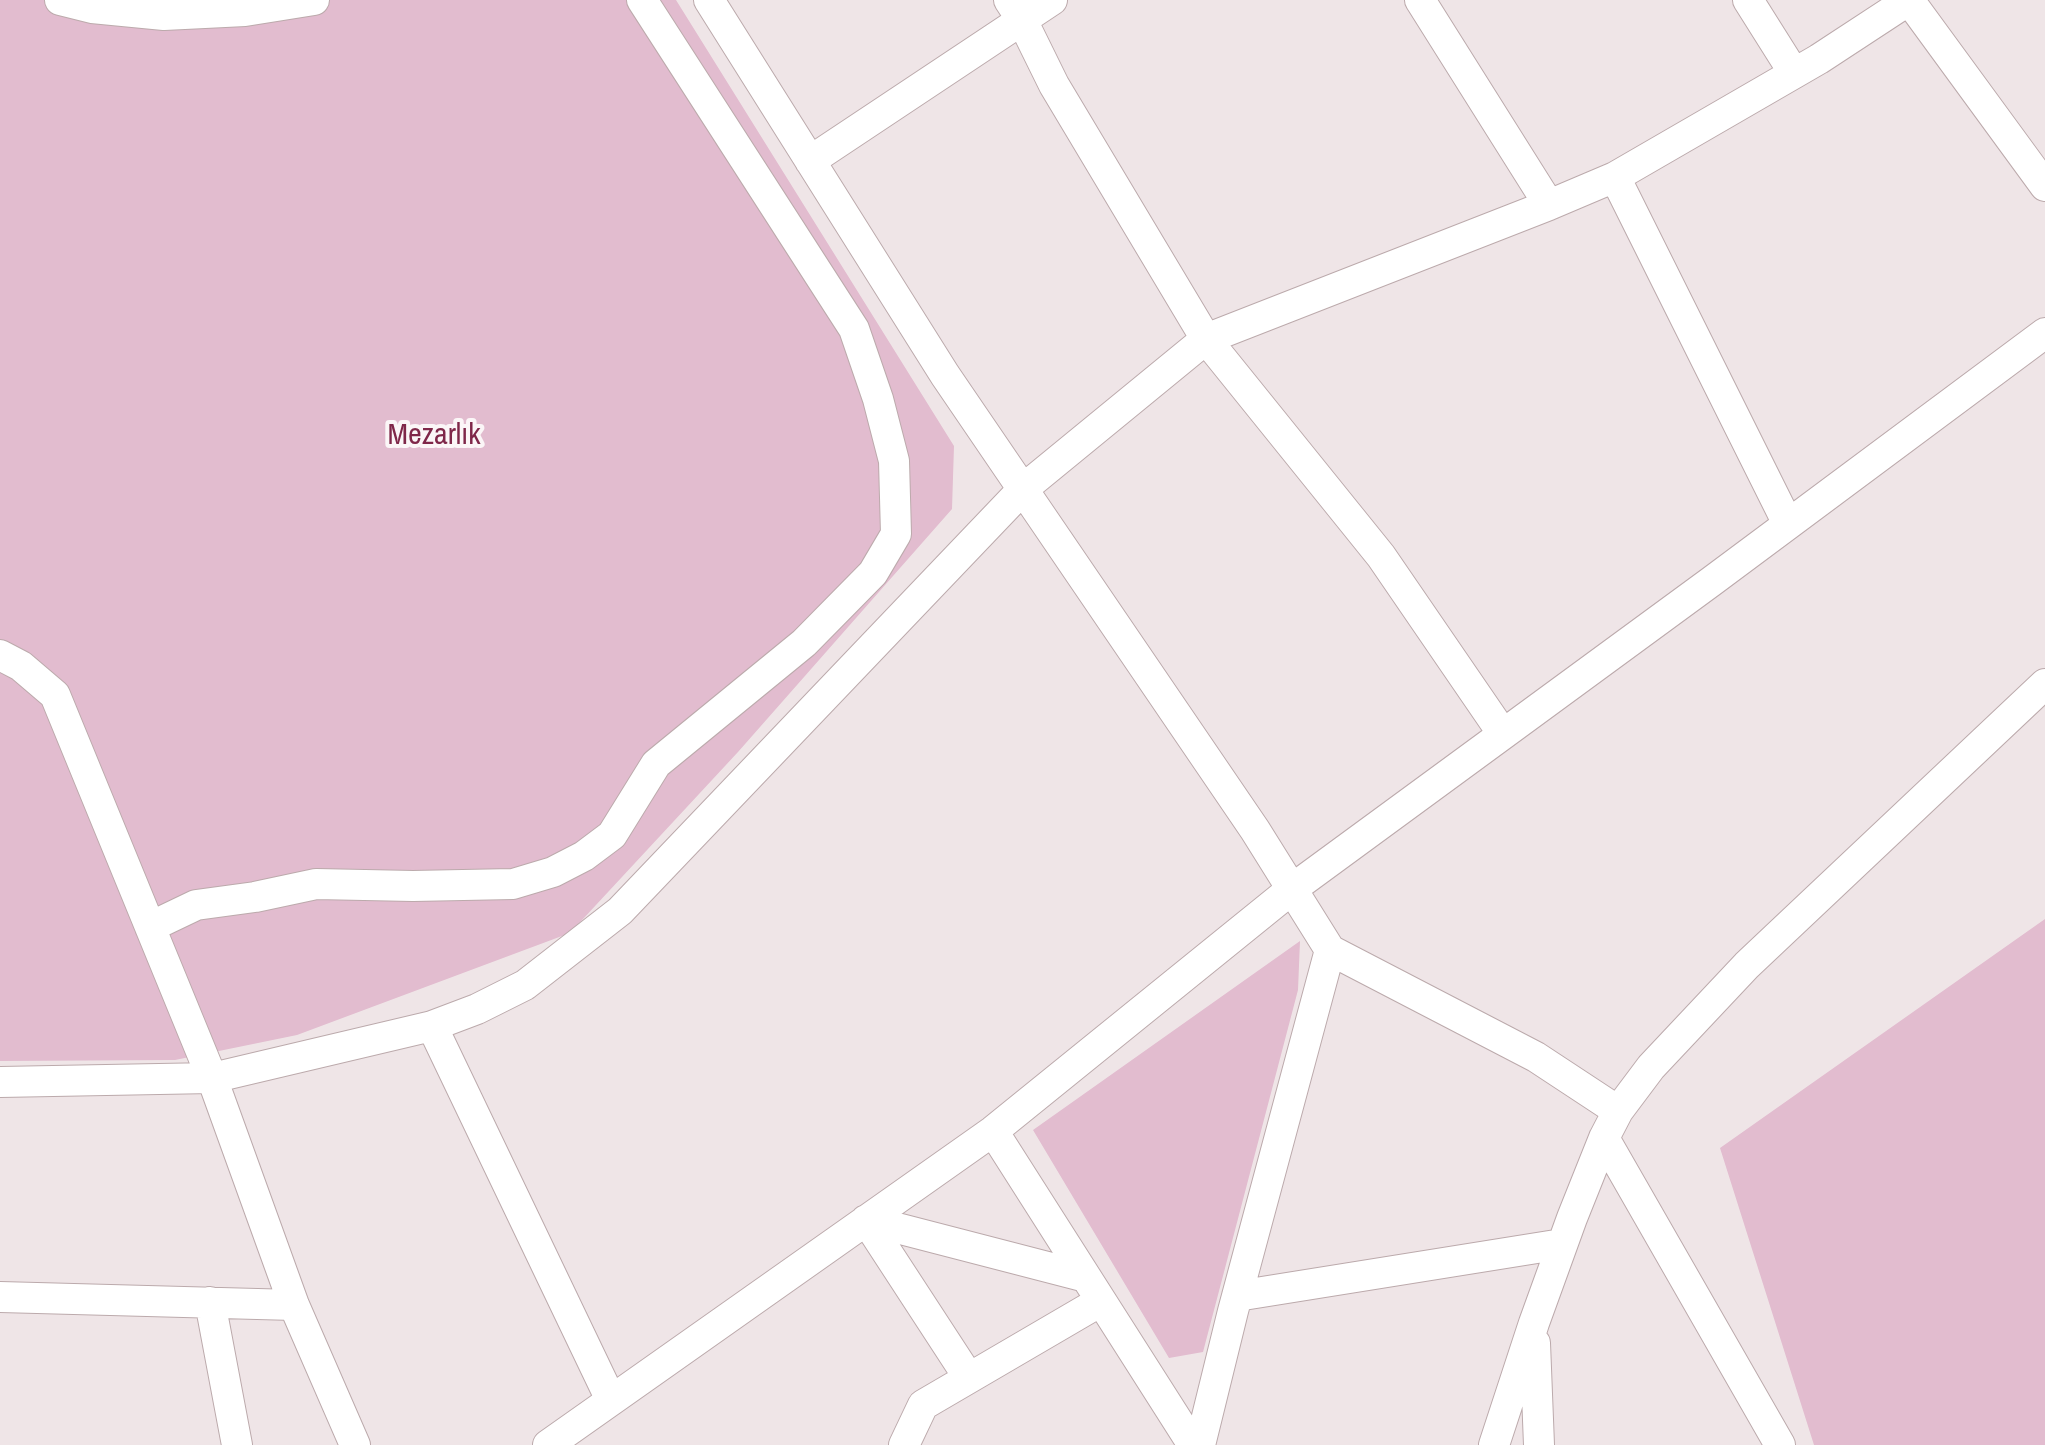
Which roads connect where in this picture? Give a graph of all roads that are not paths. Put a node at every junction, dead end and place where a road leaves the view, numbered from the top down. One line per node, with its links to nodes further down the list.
1 (60, 0): 2 (street)
2 (314, 0)
3 (642, 0): 22 (street)
4 (709, 0): 10 (street)
5 (1052, 0): 8 (street)
6 (1420, 0): 13 (street)
7 (1748, 0): 9 (street)
8 (1016, 10): 10 (street); 15 (street)
9 (1794, 73): 11 (street); 12 (street)
10 (810, 161): 16 (street)
11 (1615, 176): 13 (street); 17 (street)
12 (2045, 186)
13 (1549, 205): 15 (street)
14 (2045, 333): 17 (street)
15 (1206, 339): 16 (street); 20 (street)
16 (1022, 489): 21 (street); 24 (street)
17 (1788, 524): 20 (street)
18 (0, 656): 22 (street)
19 (2045, 684): 27 (street)
20 (1504, 734): 21 (street)
21 (1292, 889): 23 (street); 28 (street)
22 (150, 927): 25 (street)
23 (1330, 950): 27 (street); 33 (street)
24 (432, 1026): 25 (street); 39 (street)
25 (212, 1078): 26 (street); 36 (street)
26 (0, 1082)
27 (1618, 1111): 29 (street)
28 (993, 1131): 30 (street); 32 (street)
29 (1604, 1138): 31 (street); 47 (street)
30 (866, 1220): 32 (street); 38 (street); 39 (street)
31 (1562, 1244): 33 (street); 37 (street)
32 (1094, 1289): 38 (street); 44 (street)
33 (1237, 1296): 44 (street)
34 (0, 1298): 35 (street)
35 (210, 1302): 36 (street); 40 (street)
36 (294, 1305): 41 (street)
37 (1534, 1323): 45 (street); 46 (street)
38 (968, 1378): 43 (street)
39 (611, 1400): 42 (street)
40 (237, 1445)
41 (355, 1445)
42 (548, 1445)
43 (904, 1445)
44 (1196, 1445)
45 (1494, 1445)
46 (1539, 1445)
47 (1780, 1445)

